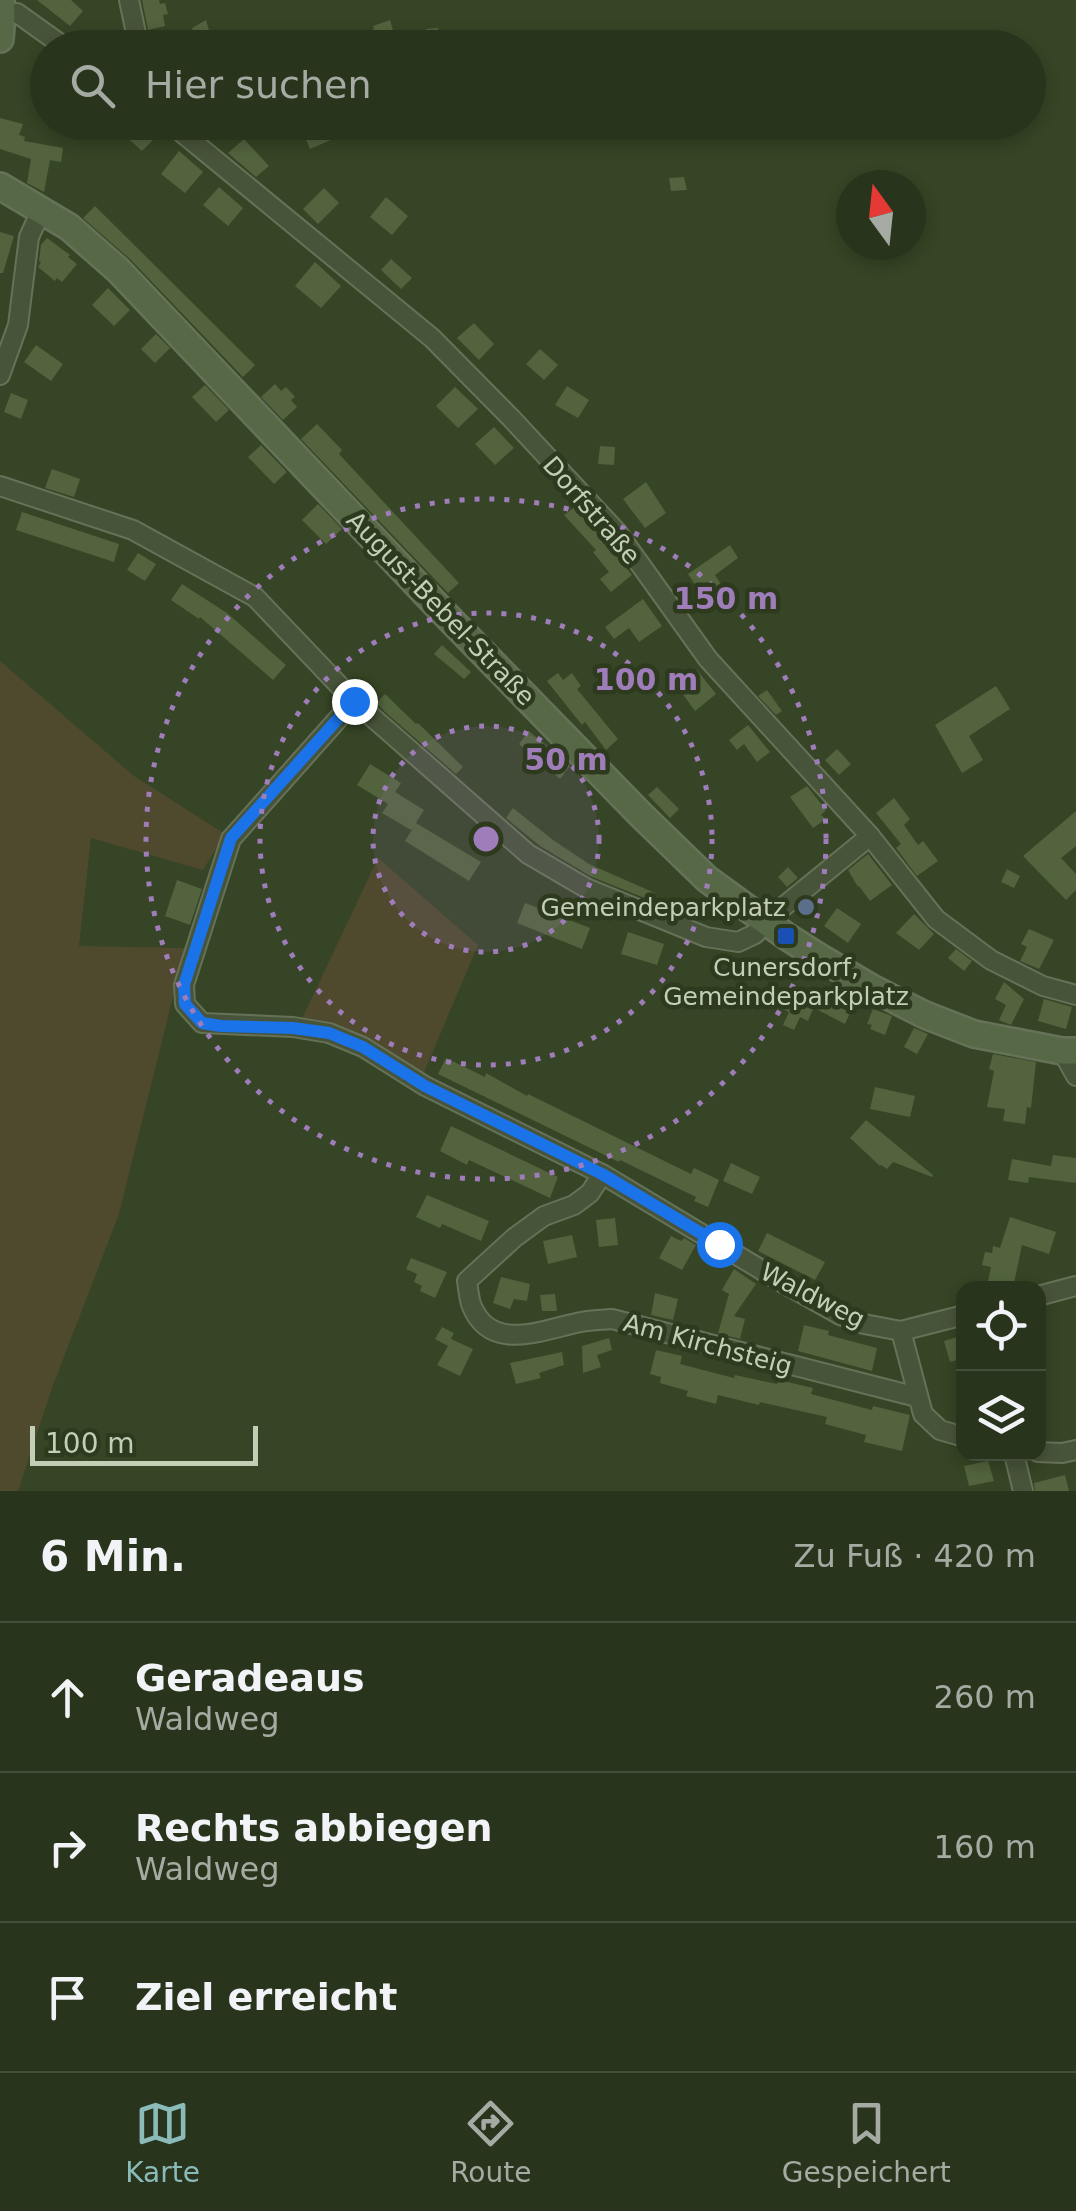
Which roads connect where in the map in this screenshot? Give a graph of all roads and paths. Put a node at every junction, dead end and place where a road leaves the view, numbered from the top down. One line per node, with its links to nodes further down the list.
1 (129, 0): 4 (street)
2 (1, 18): 3 (street)
3 (41, 30)
4 (135, 30)
5 (191, 140): 11 (street, Dorfstraße)
6 (0, 186): 7 (main road, August-Bebel-Straße)
7 (42, 209): 8 (street); 12 (main road, August-Bebel-Straße)
8 (0, 375)
9 (0, 486): 10 (street)
10 (354, 701): 12 (street); 16 (street, Waldweg)
11 (870, 836): 12 (street); 13 (street, Dorfstraße)
12 (767, 920): 14 (main road, August-Bebel-Straße)
13 (1076, 995)
14 (1069, 1051): 15 (street)
15 (1076, 1076)
16 (602, 1174): 20 (street, Waldweg); 21 (street, Am Kirchsteig)
17 (1076, 1286): 18 (street)
18 (1046, 1294)
19 (956, 1317): 20 (street, Waldweg)
20 (901, 1331): 21 (street)
21 (916, 1397): 22 (street)
22 (956, 1435)
23 (1076, 1450): 24 (street)
24 (1046, 1452)
25 (1016, 1461): 26 (street)
26 (1023, 1491)

